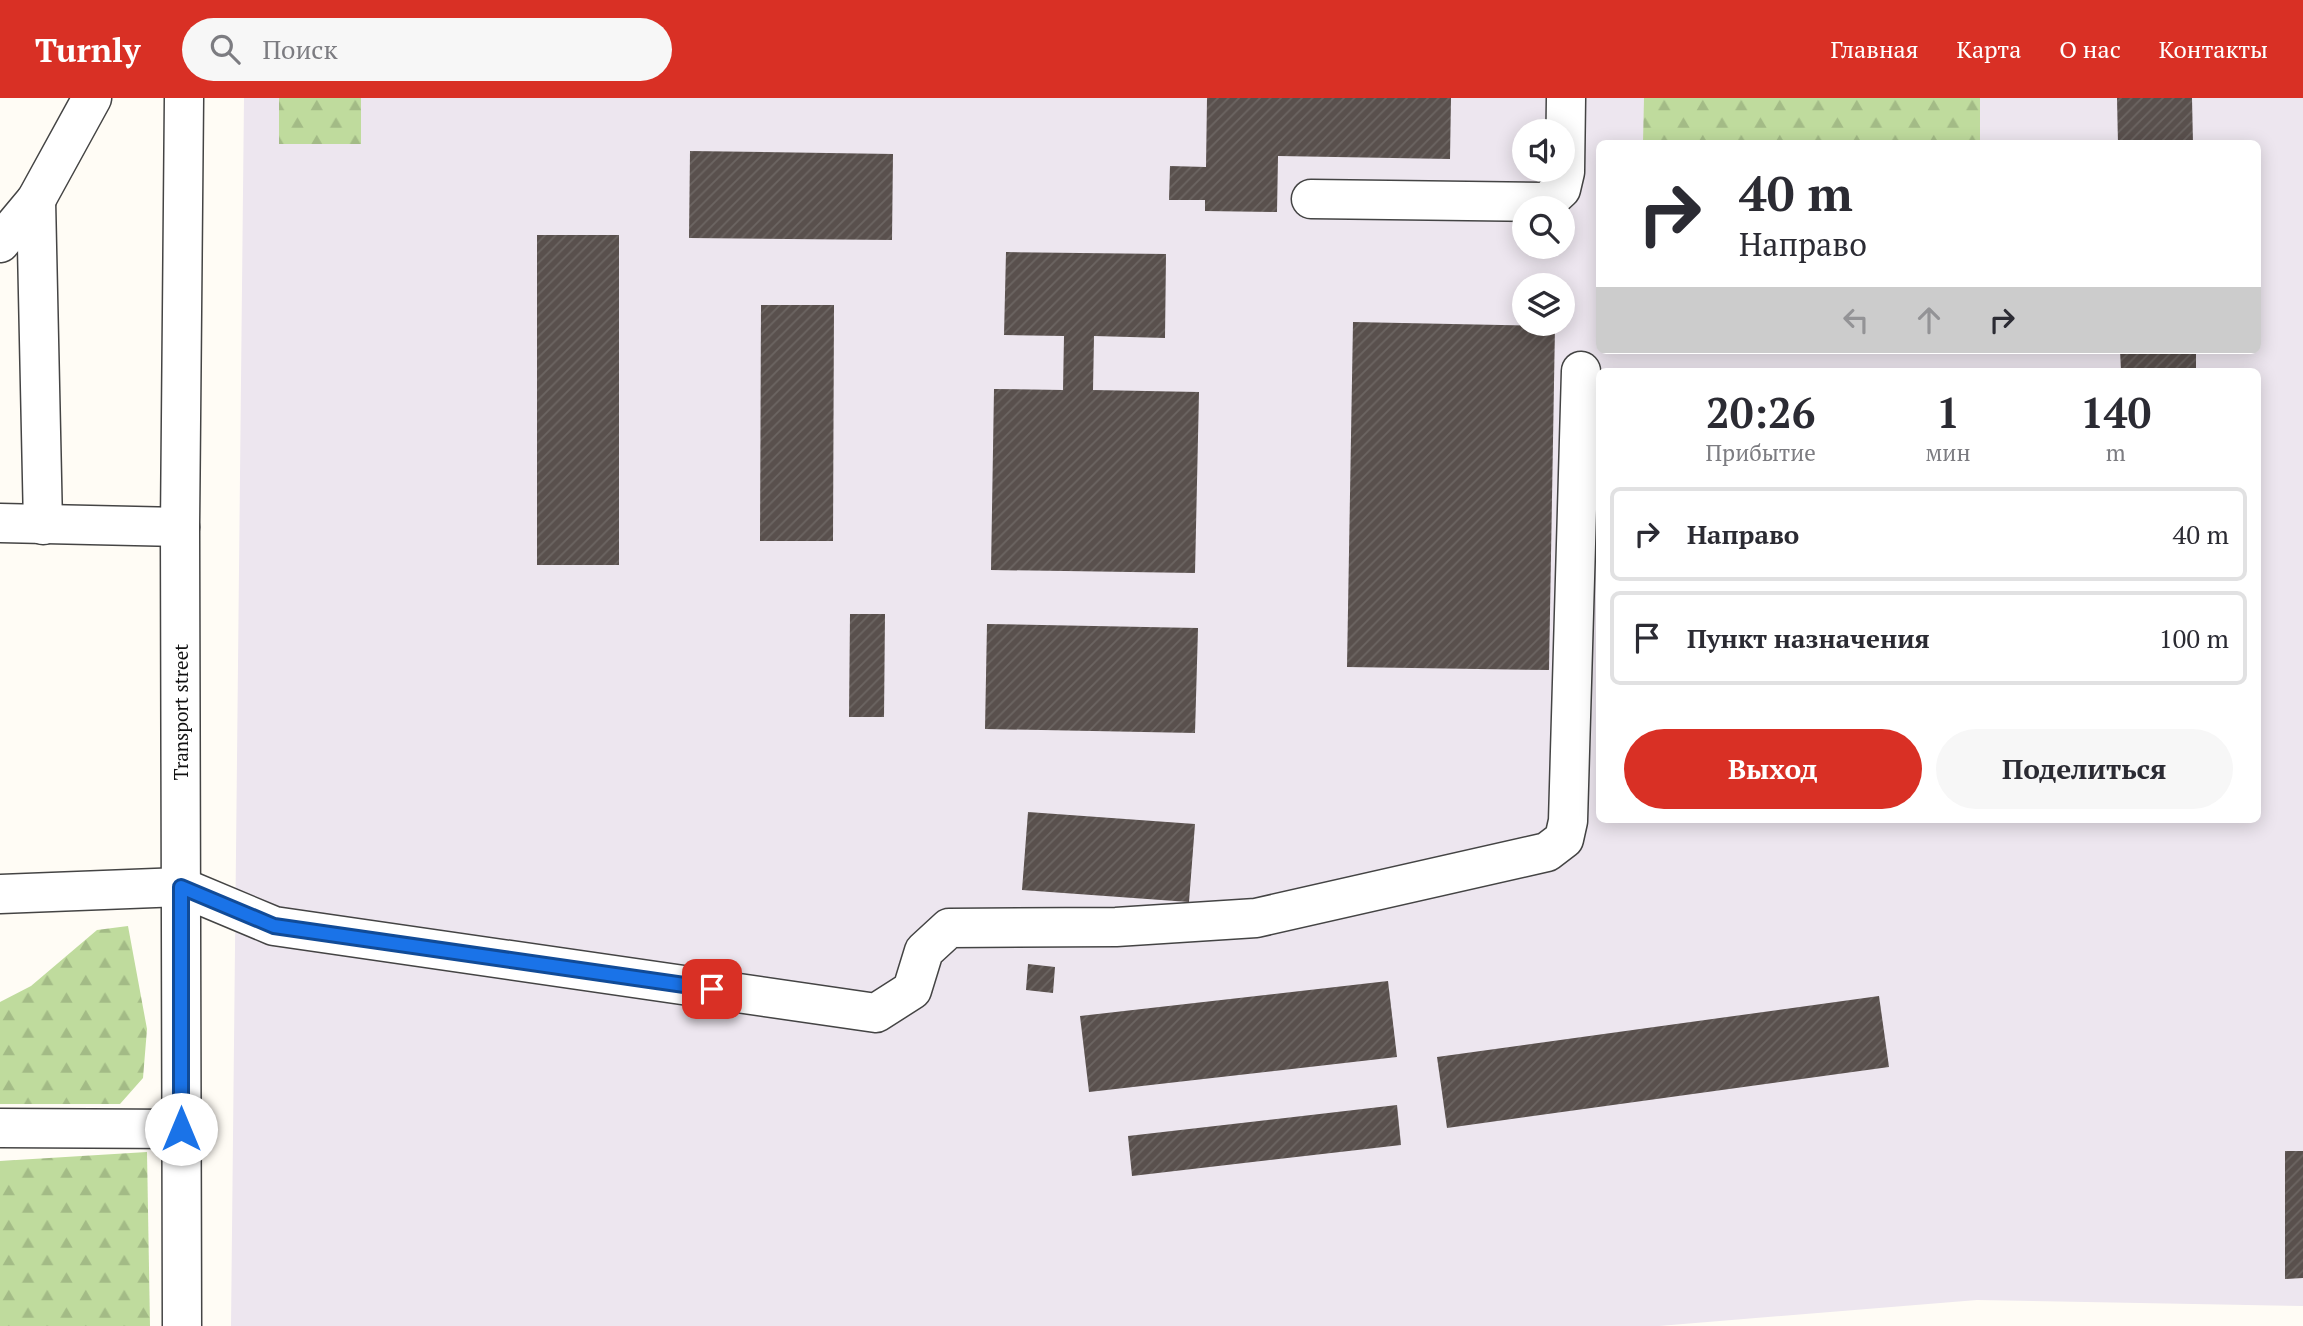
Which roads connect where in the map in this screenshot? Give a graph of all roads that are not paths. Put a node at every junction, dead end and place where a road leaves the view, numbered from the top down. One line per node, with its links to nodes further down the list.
1 (92, 98): 5 (street)
2 (184, 98): 10 (street, Transport street)
3 (1566, 98): 4 (street)
4 (1311, 199)
5 (36, 200): 6 (street); 9 (street)
6 (0, 243)
7 (1581, 371): 11 (street)
8 (0, 523): 9 (street)
9 (43, 525): 10 (street)
10 (180, 527): 11 (street, Transport street)
11 (181, 887): 12 (street); 14 (street, Transport street)
12 (0, 894)
13 (0, 1128): 14 (street)
14 (181, 1129): 15 (street, Transport street)
15 (182, 1326)

